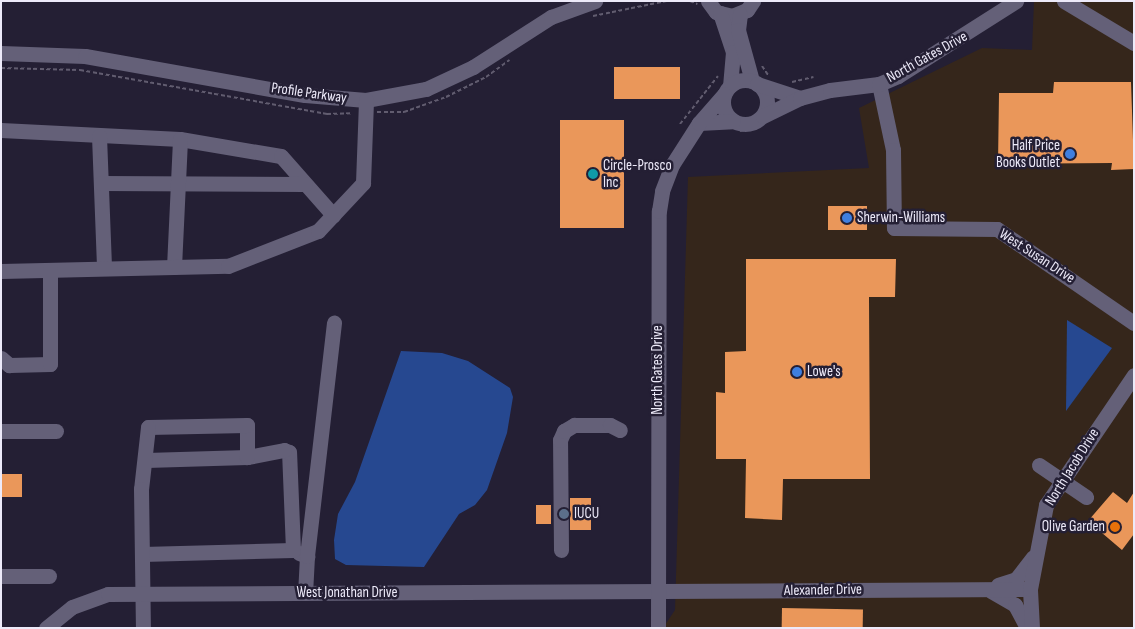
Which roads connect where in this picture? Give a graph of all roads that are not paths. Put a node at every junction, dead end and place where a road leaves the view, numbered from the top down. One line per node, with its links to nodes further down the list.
1 (596, 1): 14 (street, Profile Parkway)
2 (753, 1): 7 (street)
3 (1016, 1): 11 (street, North Gates Drive)
4 (1064, 1): 8 (street)
5 (705, 5): 6 (street)
6 (720, 13): 7 (street); 12 (street)
7 (740, 14): 10 (street)
8 (1134, 43)
9 (1, 53): 14 (street, Profile Parkway)
10 (755, 83): 12 (street); 13 (street); 15 (street)
11 (879, 84): 13 (street, North Gates Drive); 29 (street, West Susan Drive)
12 (727, 90): 16 (street); 17 (street, North Gates Drive)
13 (800, 98): 15 (street, North Gates Drive)
14 (366, 100): 24 (street)
15 (763, 116): 16 (street)
16 (733, 121): 17 (street)
17 (699, 123): 48 (street, North Gates Drive)
18 (1, 130): 19 (street)
19 (99, 136): 20 (street); 21 (street)
20 (180, 139): 22 (street); 23 (street)
21 (101, 184): 22 (street); 26 (street)
22 (178, 184): 23 (street); 25 (street)
23 (305, 184): 24 (street)
24 (333, 215): 25 (street)
25 (174, 267): 26 (street)
26 (104, 268): 28 (street)
27 (1, 270): 28 (street)
28 (50, 270): 31 (street)
29 (1134, 323)
30 (334, 324): 43 (street)
31 (1, 358)
32 (1134, 375): 39 (street, North Jacob Drive)
33 (1, 430): 34 (street)
34 (56, 430)
35 (620, 430): 42 (street)
36 (247, 457): 37 (street); 37 (street); 43 (street)
37 (146, 460): 44 (street)
38 (1039, 465): 39 (street)
39 (1061, 479): 40 (street); 41 (street, North Jacob Drive)
40 (1086, 497)
41 (1040, 535): 47 (street, North Jacob Drive); 49 (street, Alexander Drive)
42 (561, 550)
43 (300, 553): 44 (street); 50 (street)
44 (142, 554): 51 (street)
45 (1, 576): 46 (street)
46 (49, 576)
47 (1030, 588): 49 (street, Alexander Drive); 56 (street, North Jacob Drive)
48 (659, 589): 49 (street, Alexander Drive); 50 (street, West Jonathan Drive); 54 (street, North Gates Drive)
49 (987, 589): 55 (street, Alexander Drive)
50 (305, 593): 51 (street, West Jonathan Drive)
51 (143, 594): 52 (street, West Jonathan Drive); 53 (street)
52 (46, 628)
53 (143, 628)
54 (658, 628)
55 (1028, 628)
56 (1032, 628)

